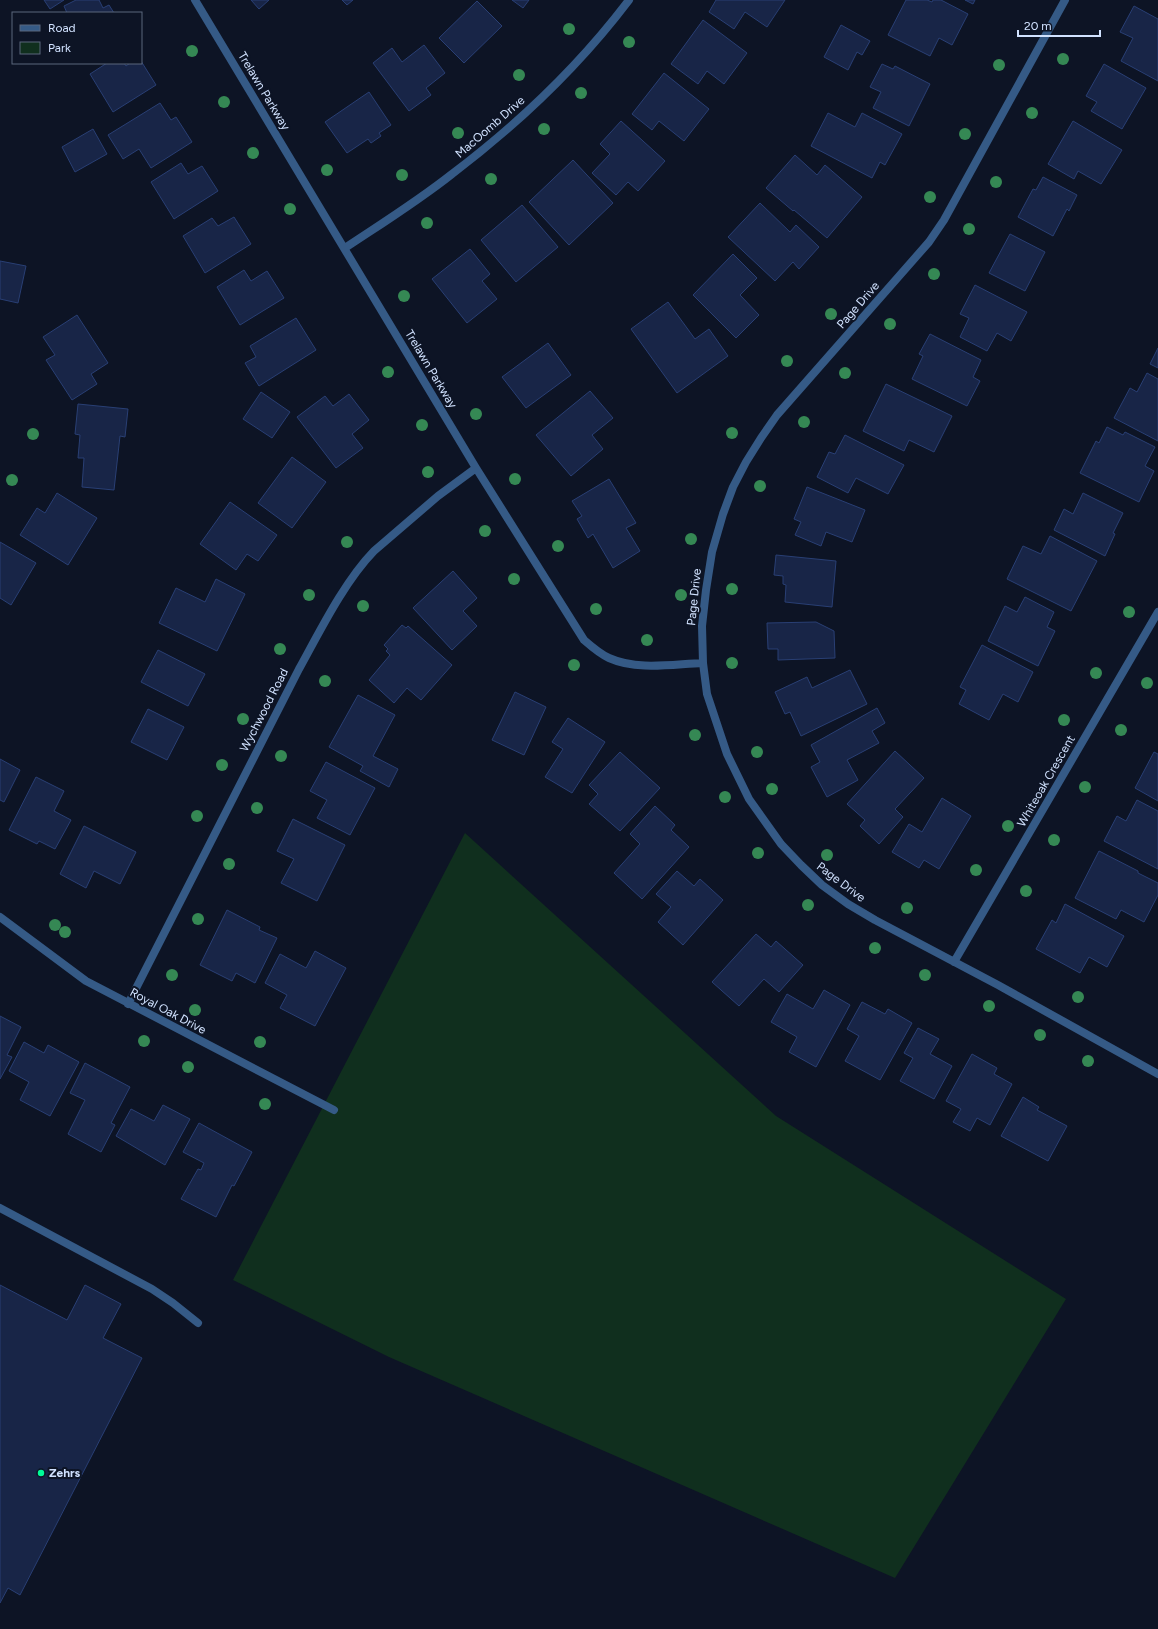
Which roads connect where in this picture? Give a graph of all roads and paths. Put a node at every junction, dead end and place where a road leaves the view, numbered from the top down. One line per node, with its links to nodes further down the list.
1 (195, 0): 4 (street, Trelawn Parkway)
2 (629, 0): 4 (street, MacOomb Drive)
3 (1065, 0): 7 (street, Page Drive)
4 (345, 248): 5 (street, Trelawn Parkway)
5 (476, 468): 7 (street, Trelawn Parkway); 10 (street, Wychwood Road)
6 (1158, 612): 9 (street, Whiteoak Crescent)
7 (703, 663): 9 (street, Page Drive)
8 (0, 917): 10 (street, Royal Oak Drive)
9 (954, 962): 11 (street, Page Drive)
10 (128, 1004): 12 (street, Royal Oak Drive)
11 (1158, 1074)
12 (334, 1110)
13 (0, 1208): 14 (street)
14 (198, 1324)

